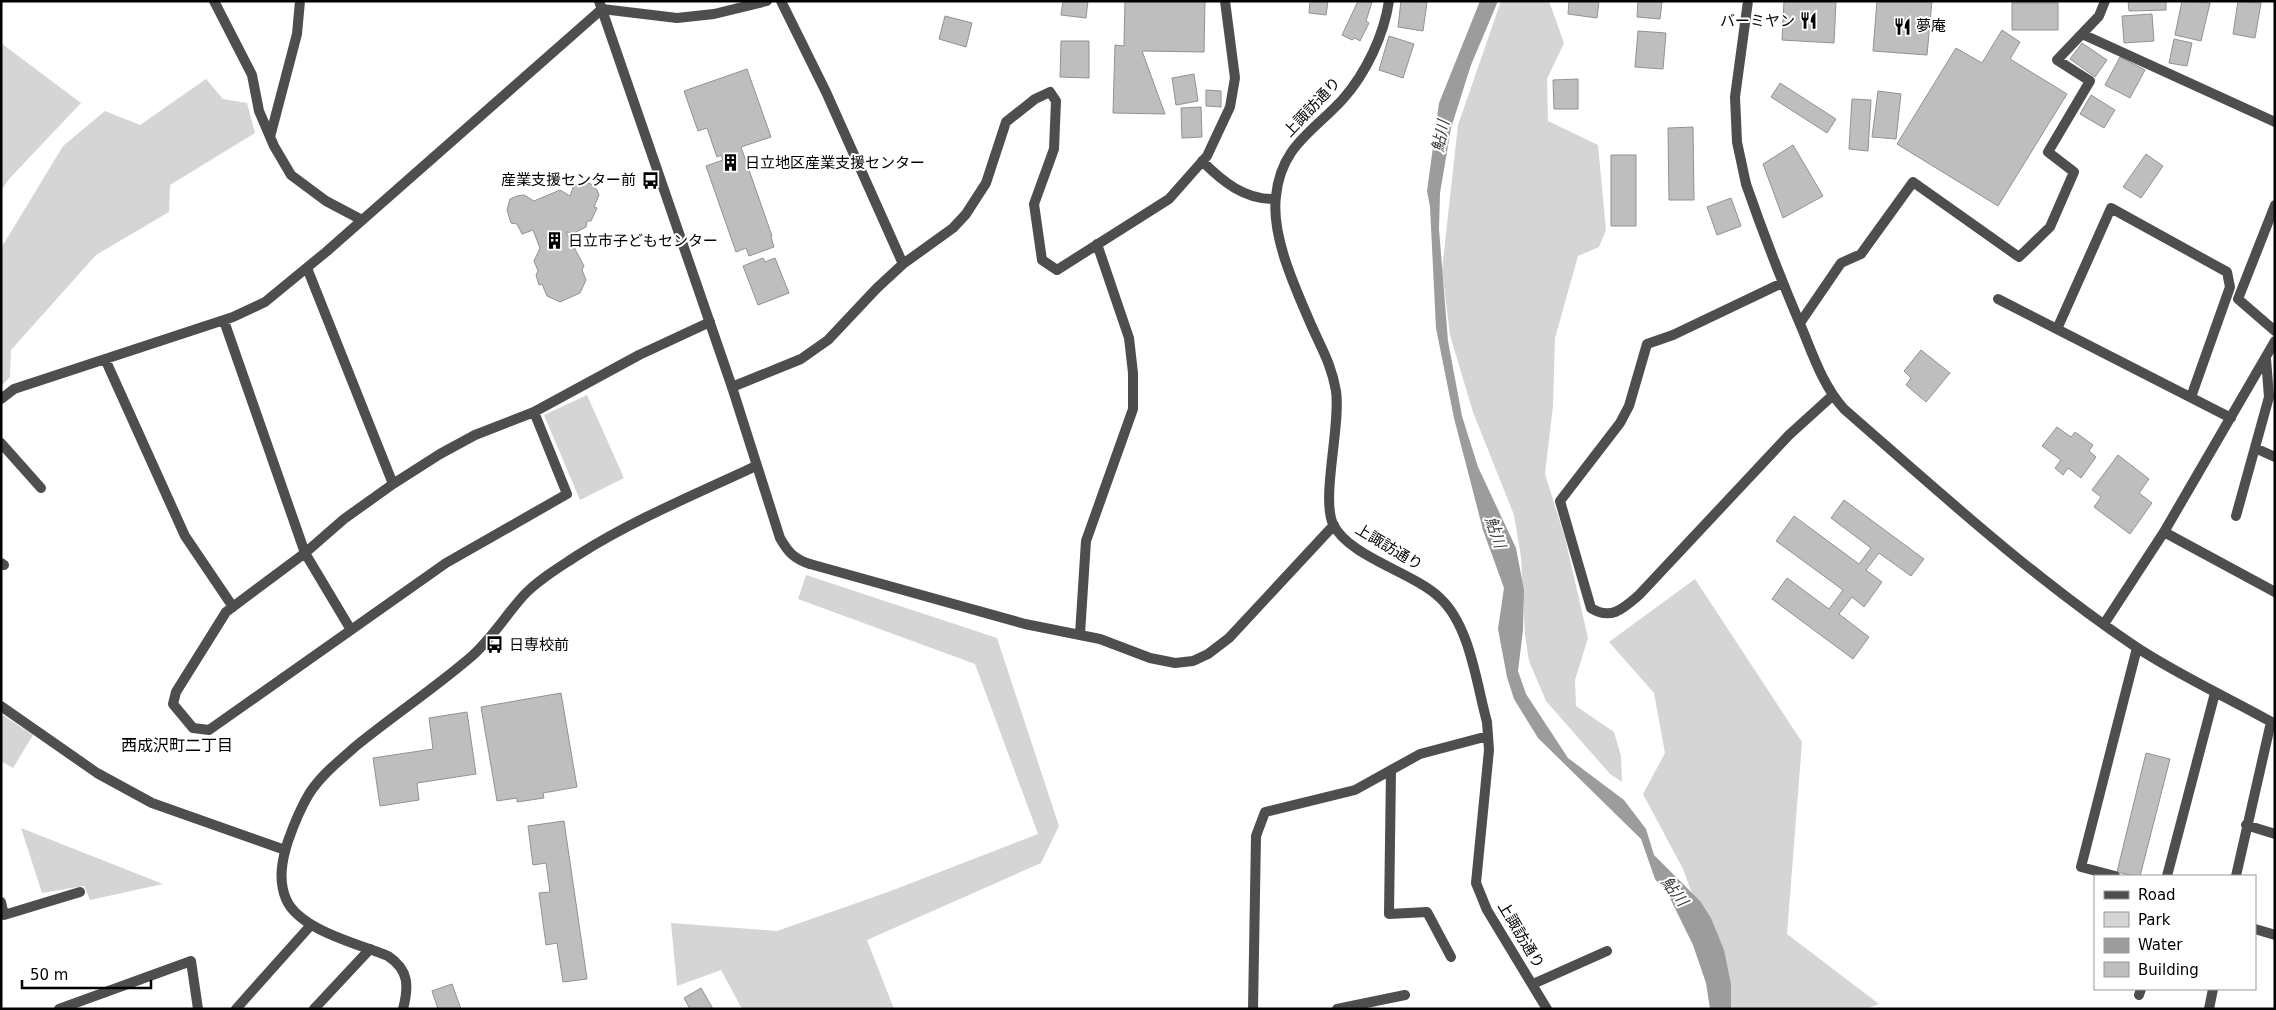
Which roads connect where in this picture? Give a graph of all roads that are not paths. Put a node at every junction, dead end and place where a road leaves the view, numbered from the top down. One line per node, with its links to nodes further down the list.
1 (214, 1): 12 (street)
2 (300, 1): 12 (street)
3 (767, 1): 9 (street)
4 (781, 1): 18 (street)
5 (1225, 1): 13 (street)
6 (1389, 1): 14 (street, 上諏訪通り)
7 (1748, 1): 20 (street)
8 (2104, 1): 10 (street)
9 (601, 5): 16 (street); 25 (street)
10 (2082, 34): 11 (street); 26 (street)
11 (2275, 122)
12 (270, 137): 16 (street)
13 (1202, 161): 14 (street); 17 (street)
14 (1275, 199): 45 (street, 上諏訪通り)
15 (2275, 205): 23 (street)
16 (362, 220): 19 (street)
17 (1097, 244): 18 (street); 52 (street)
18 (903, 264): 32 (street)
19 (307, 268): 24 (street); 42 (street)
20 (1782, 283): 26 (street); 33 (street)
21 (2229, 290): 23 (street); 27 (street); 34 (street)
22 (1998, 299): 27 (street)
23 (2238, 299): 28 (street)
24 (224, 320): 31 (street); 47 (street)
25 (710, 322): 32 (street); 36 (street)
26 (1800, 323): 33 (street)
27 (2057, 329): 34 (street)
28 (2275, 331)
29 (2275, 341): 30 (street)
30 (2266, 358): 37 (street); 39 (street)
31 (105, 359): 35 (street); 49 (street)
32 (732, 387): 41 (street)
33 (1832, 396): 50 (street)
34 (2191, 397): 37 (street)
35 (1, 399)
36 (534, 412): 42 (street); 51 (street)
37 (2231, 418): 46 (street)
38 (1, 443): 43 (street)
39 (2255, 448): 40 (street); 44 (street)
40 (2275, 457)
41 (756, 466): 52 (street); 61 (street)
42 (393, 484): 47 (street)
43 (41, 488)
44 (2236, 516)
45 (1334, 525): 52 (street); 57 (street, 上諏訪通り)
46 (2164, 532): 48 (street); 50 (street)
47 (305, 553): 49 (street); 51 (street)
48 (2275, 592)
49 (233, 608): 51 (street)
50 (2104, 624): 53 (street)
51 (351, 630)
52 (1080, 634)
53 (2138, 648): 54 (street); 62 (street)
54 (2216, 693): 56 (street); 63 (street)
55 (1, 706): 61 (street)
56 (2273, 723): 59 (street)
57 (1488, 736): 58 (street); 73 (street, 上諏訪通り)
58 (1391, 770): 72 (street); 82 (street)
59 (2246, 825): 60 (street); 64 (street)
60 (2275, 834)
61 (285, 850): 67 (street)
62 (2111, 875)
63 (2167, 875)
64 (2236, 875)
65 (80, 892): 66 (street)
66 (1, 902)
67 (311, 925): 70 (street); 79 (street)
68 (2256, 929): 69 (street)
69 (2275, 935)
70 (370, 949): 80 (street); 81 (street)
71 (1607, 951): 73 (street)
72 (1452, 957)
73 (1533, 984): 84 (street, 上諏訪通り)
74 (2213, 990): 76 (street)
75 (1405, 995): 83 (street)
76 (2212, 1008)
77 (59, 1009): 78 (street)
78 (198, 1009)
79 (236, 1009)
80 (314, 1009)
81 (403, 1009)
82 (1253, 1009)
83 (1337, 1009)
84 (1547, 1009)

